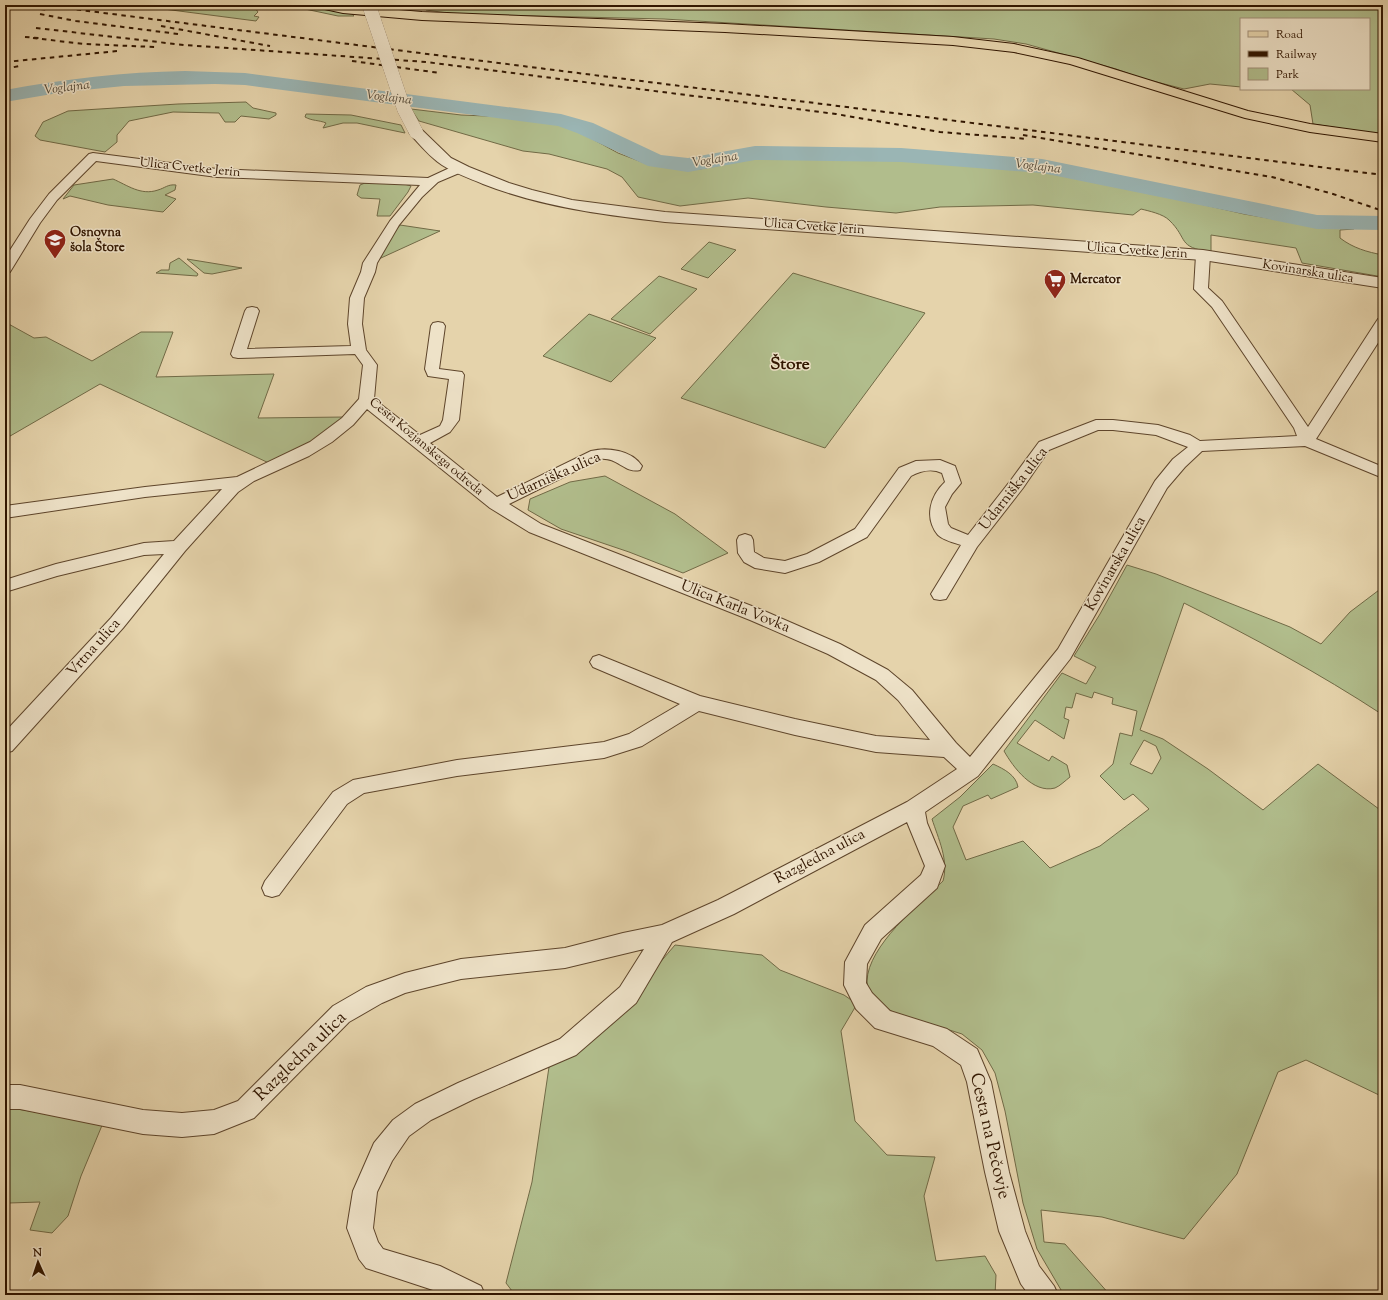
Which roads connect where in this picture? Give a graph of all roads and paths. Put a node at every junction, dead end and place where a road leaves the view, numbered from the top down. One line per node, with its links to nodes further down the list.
1 (324, 5): 3 (main road)
2 (369, 5): 4 (street, Ulica Cvetke Jerin, bridge)
3 (1383, 138)
4 (460, 168): 5 (street, Cesta Kozjanskega odreda); 6 (street, Ulica Cvetke Jerin)
5 (430, 182): 8 (street, Ulica Cvetke Jerin); 13 (street, Cesta Kozjanskega odreda)
6 (1203, 255): 7 (street, Ulica Cvetke Jerin); 15 (street)
7 (1233, 260): 9 (street, Kovinarska ulica)
8 (5, 269)
9 (1383, 283)
10 (252, 311): 13 (street)
11 (1383, 322): 15 (street)
12 (438, 326): 16 (street)
13 (359, 350): 14 (street, Cesta Kozjanskega odreda)
14 (366, 400): 16 (street, Cesta Kozjanskega odreda); 20 (street, Vrtna ulica)
15 (1307, 441): 17 (street); 19 (street)
16 (418, 443): 21 (street, Cesta Kozjanskega odreda)
17 (1198, 446): 24 (street, Udarniška ulica); 32 (street, Kovinarska ulica)
18 (634, 466): 21 (street, Udarniška ulica)
19 (1383, 473)
20 (240, 482): 22 (street, Vrtna ulica); 25 (street, Vrtna ulica)
21 (496, 504): 31 (street, Ulica Karla Vovka)
22 (5, 512)
23 (745, 540): 24 (street, Udarniška ulica)
24 (971, 543): 27 (street, Udarniška ulica)
25 (179, 547): 26 (street); 30 (street, Vrtna ulica)
26 (5, 586)
27 (940, 594)
28 (599, 662): 29 (street)
29 (698, 702): 31 (street); 34 (street)
30 (5, 745)
31 (949, 749): 32 (street, Ulica Karla Vovka)
32 (972, 770): 33 (street, Razgledna ulica)
33 (914, 808): 35 (street, Razgledna ulica); 38 (street, Cesta na Pečovje)
34 (272, 888)
35 (664, 935): 36 (street, Razgledna ulica); 37 (street)
36 (5, 1097)
37 (472, 1295)
38 (1045, 1295)

